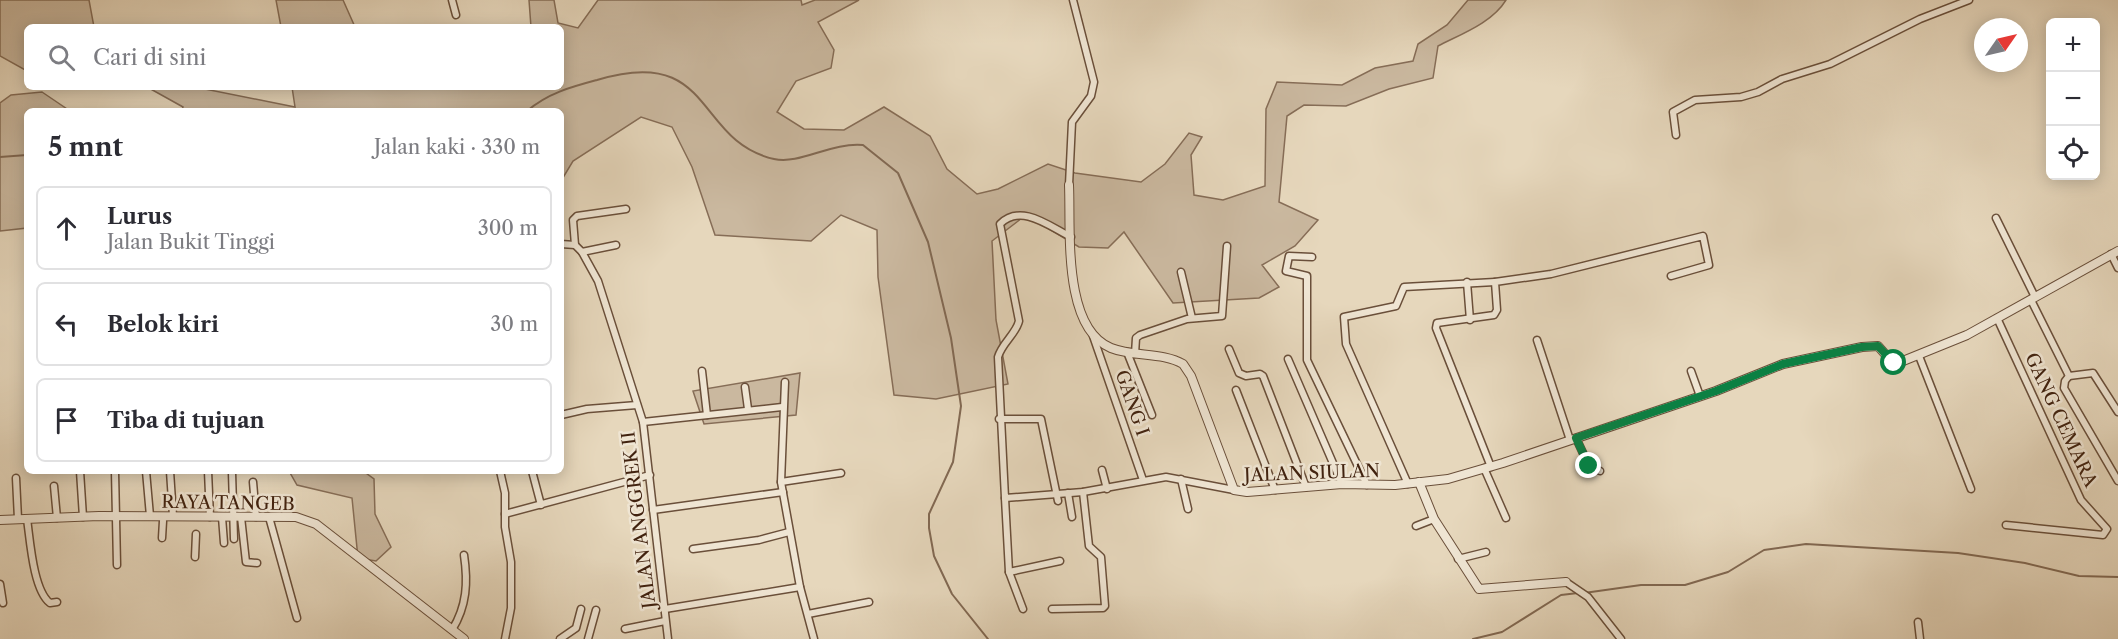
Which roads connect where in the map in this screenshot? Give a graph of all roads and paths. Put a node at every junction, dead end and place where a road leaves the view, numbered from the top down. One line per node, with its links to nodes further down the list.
1 (452, 0): 4 (street)
2 (1073, 0): 6 (street)
3 (1969, 0): 5 (street)
4 (456, 15)
5 (1676, 135)
6 (1069, 185): 9 (street)
7 (626, 209): 11 (street)
8 (1996, 218): 22 (street)
9 (1071, 237): 26 (street); 46 (street)
10 (564, 244): 11 (street)
11 (575, 245): 14 (street, JALAN ANGGREK II)
12 (616, 245): 14 (street)
13 (1227, 246): 23 (street)
14 (582, 252): 39 (street, JALAN ANGGREK II)
15 (2115, 252): 17 (street); 22 (street)
16 (1312, 257): 71 (street)
17 (2118, 268)
18 (1181, 272): 23 (street)
19 (1671, 276): 21 (street)
20 (1467, 282): 21 (street); 25 (street); 70 (street)
21 (1495, 282): 25 (street)
22 (2033, 298): 24 (street); 34 (street)
23 (1192, 318): 29 (street)
24 (1997, 318): 30 (street); 104 (street, GANG CEMARA)
25 (1470, 320): 49 (street)
26 (1093, 336): 29 (street, JALAN SIULAN); 64 (street, GANG I)
27 (1537, 340): 48 (street)
28 (1229, 349): 73 (street)
29 (1131, 353): 45 (street); 76 (street, JALAN SIULAN)
30 (1919, 356): 38 (street, JALAN SIULAN); 75 (street)
31 (1288, 359): 69 (street)
32 (702, 371): 44 (street)
33 (1691, 371): 38 (street)
34 (2069, 376): 42 (street); 65 (street)
35 (785, 382): 40 (street)
36 (745, 387): 41 (street)
37 (1236, 390): 77 (street)
38 (1700, 396): 48 (street, JALAN SIULAN)
39 (637, 405): 43 (street); 47 (street, JALAN ANGGREK II)
40 (782, 407): 41 (street); 67 (street)
41 (748, 409): 44 (street)
42 (2118, 412)
43 (564, 415)
44 (707, 415): 47 (street)
45 (1152, 415)
46 (999, 419): 81 (street); 82 (street)
47 (643, 422): 61 (street, JALAN ANGGREK II)
48 (1573, 439): 49 (street, JALAN SIULAN); 51 (street)
49 (1488, 468): 68 (street, JALAN SIULAN); 98 (street)
50 (1102, 470): 74 (street)
51 (1600, 471)
52 (841, 473): 67 (street)
53 (80, 474): 90 (street)
54 (115, 474): 87 (street)
55 (146, 474): 88 (street)
56 (170, 474): 89 (street)
57 (208, 474): 91 (street)
58 (232, 474): 93 (street)
59 (501, 474): 86 (street)
60 (533, 474): 83 (street)
61 (650, 475): 83 (street); 85 (street, JALAN ANGGREK II)
62 (16, 478): 99 (street)
63 (1180, 479): 64 (street); 76 (street); 84 (street)
64 (1143, 480): 74 (street)
65 (2118, 481)
66 (253, 482): 94 (street)
67 (781, 482): 78 (street)
68 (1419, 482): 70 (street, JALAN SIULAN); 101 (street)
69 (1341, 484): 71 (street, JALAN SIULAN); 73 (street, JALAN SIULAN)
70 (1408, 484): 71 (street, JALAN SIULAN)
71 (1366, 485)
72 (54, 486): 97 (street)
73 (1306, 487): 77 (street, JALAN SIULAN)
74 (1107, 489): 79 (street)
75 (1971, 489)
76 (1234, 490): 77 (street, JALAN SIULAN)
77 (1275, 490)
78 (783, 492): 85 (street); 106 (street)
79 (1083, 492): 80 (street); 129 (street)
80 (1068, 493): 81 (street); 96 (street)
81 (1058, 497): 82 (street)
82 (1005, 498): 119 (street)
83 (541, 505): 86 (street)
84 (1188, 509)
85 (653, 510): 127 (street, JALAN ANGGREK II)
86 (505, 514): 138 (street)
87 (115, 516): 88 (street, RAYA TANGEB); 90 (street, RAYA TANGEB); 118 (street)
88 (150, 516): 89 (street, RAYA TANGEB)
89 (173, 516): 91 (street, RAYA TANGEB)
90 (83, 517): 97 (street, RAYA TANGEB)
91 (210, 517): 92 (street, RAYA TANGEB)
92 (222, 517): 93 (street, RAYA TANGEB); 110 (street)
93 (237, 517): 94 (street, RAYA TANGEB); 109 (street); 117 (street)
94 (256, 517): 95 (street, RAYA TANGEB)
95 (269, 517): 132 (street); 136 (street, RAYA TANGEB)
96 (1072, 517)
97 (57, 518): 100 (street, RAYA TANGEB)
98 (1506, 518)
99 (18, 519): 100 (street, RAYA TANGEB); 102 (street, RAYA TANGEB)
100 (27, 519): 123 (street)
101 (1434, 519): 105 (street); 115 (street)
102 (0, 520)
103 (163, 521): 108 (street)
104 (2006, 525)
105 (1416, 526)
106 (789, 532): 111 (street); 122 (street)
107 (196, 534): 114 (street)
108 (162, 538)
109 (234, 539)
110 (224, 543)
111 (693, 549)
112 (1486, 552): 115 (street)
113 (464, 555): 136 (street)
114 (195, 557)
115 (1458, 559): 120 (street)
116 (1059, 561): 119 (street)
117 (257, 563)
118 (117, 565)
119 (1009, 572): 128 (street)
120 (1566, 582): 143 (street)
121 (0, 584): 125 (street)
122 (800, 586): 127 (street); 131 (street)
123 (57, 602)
124 (869, 602): 131 (street)
125 (3, 603)
126 (581, 609): 139 (street)
127 (665, 609): 133 (street, JALAN ANGGREK II)
128 (1023, 609)
129 (1052, 609)
130 (596, 610): 140 (street)
131 (808, 614): 142 (street)
132 (297, 618)
133 (665, 621): 135 (street); 141 (street, JALAN ANGGREK II)
134 (1918, 622): 144 (street)
135 (625, 628)
136 (452, 630): 137 (street, RAYA TANGEB)
137 (464, 639)
138 (505, 639)
139 (560, 639)
140 (588, 639)
141 (668, 639)
142 (814, 639)
143 (1621, 639)
144 (1920, 639)

